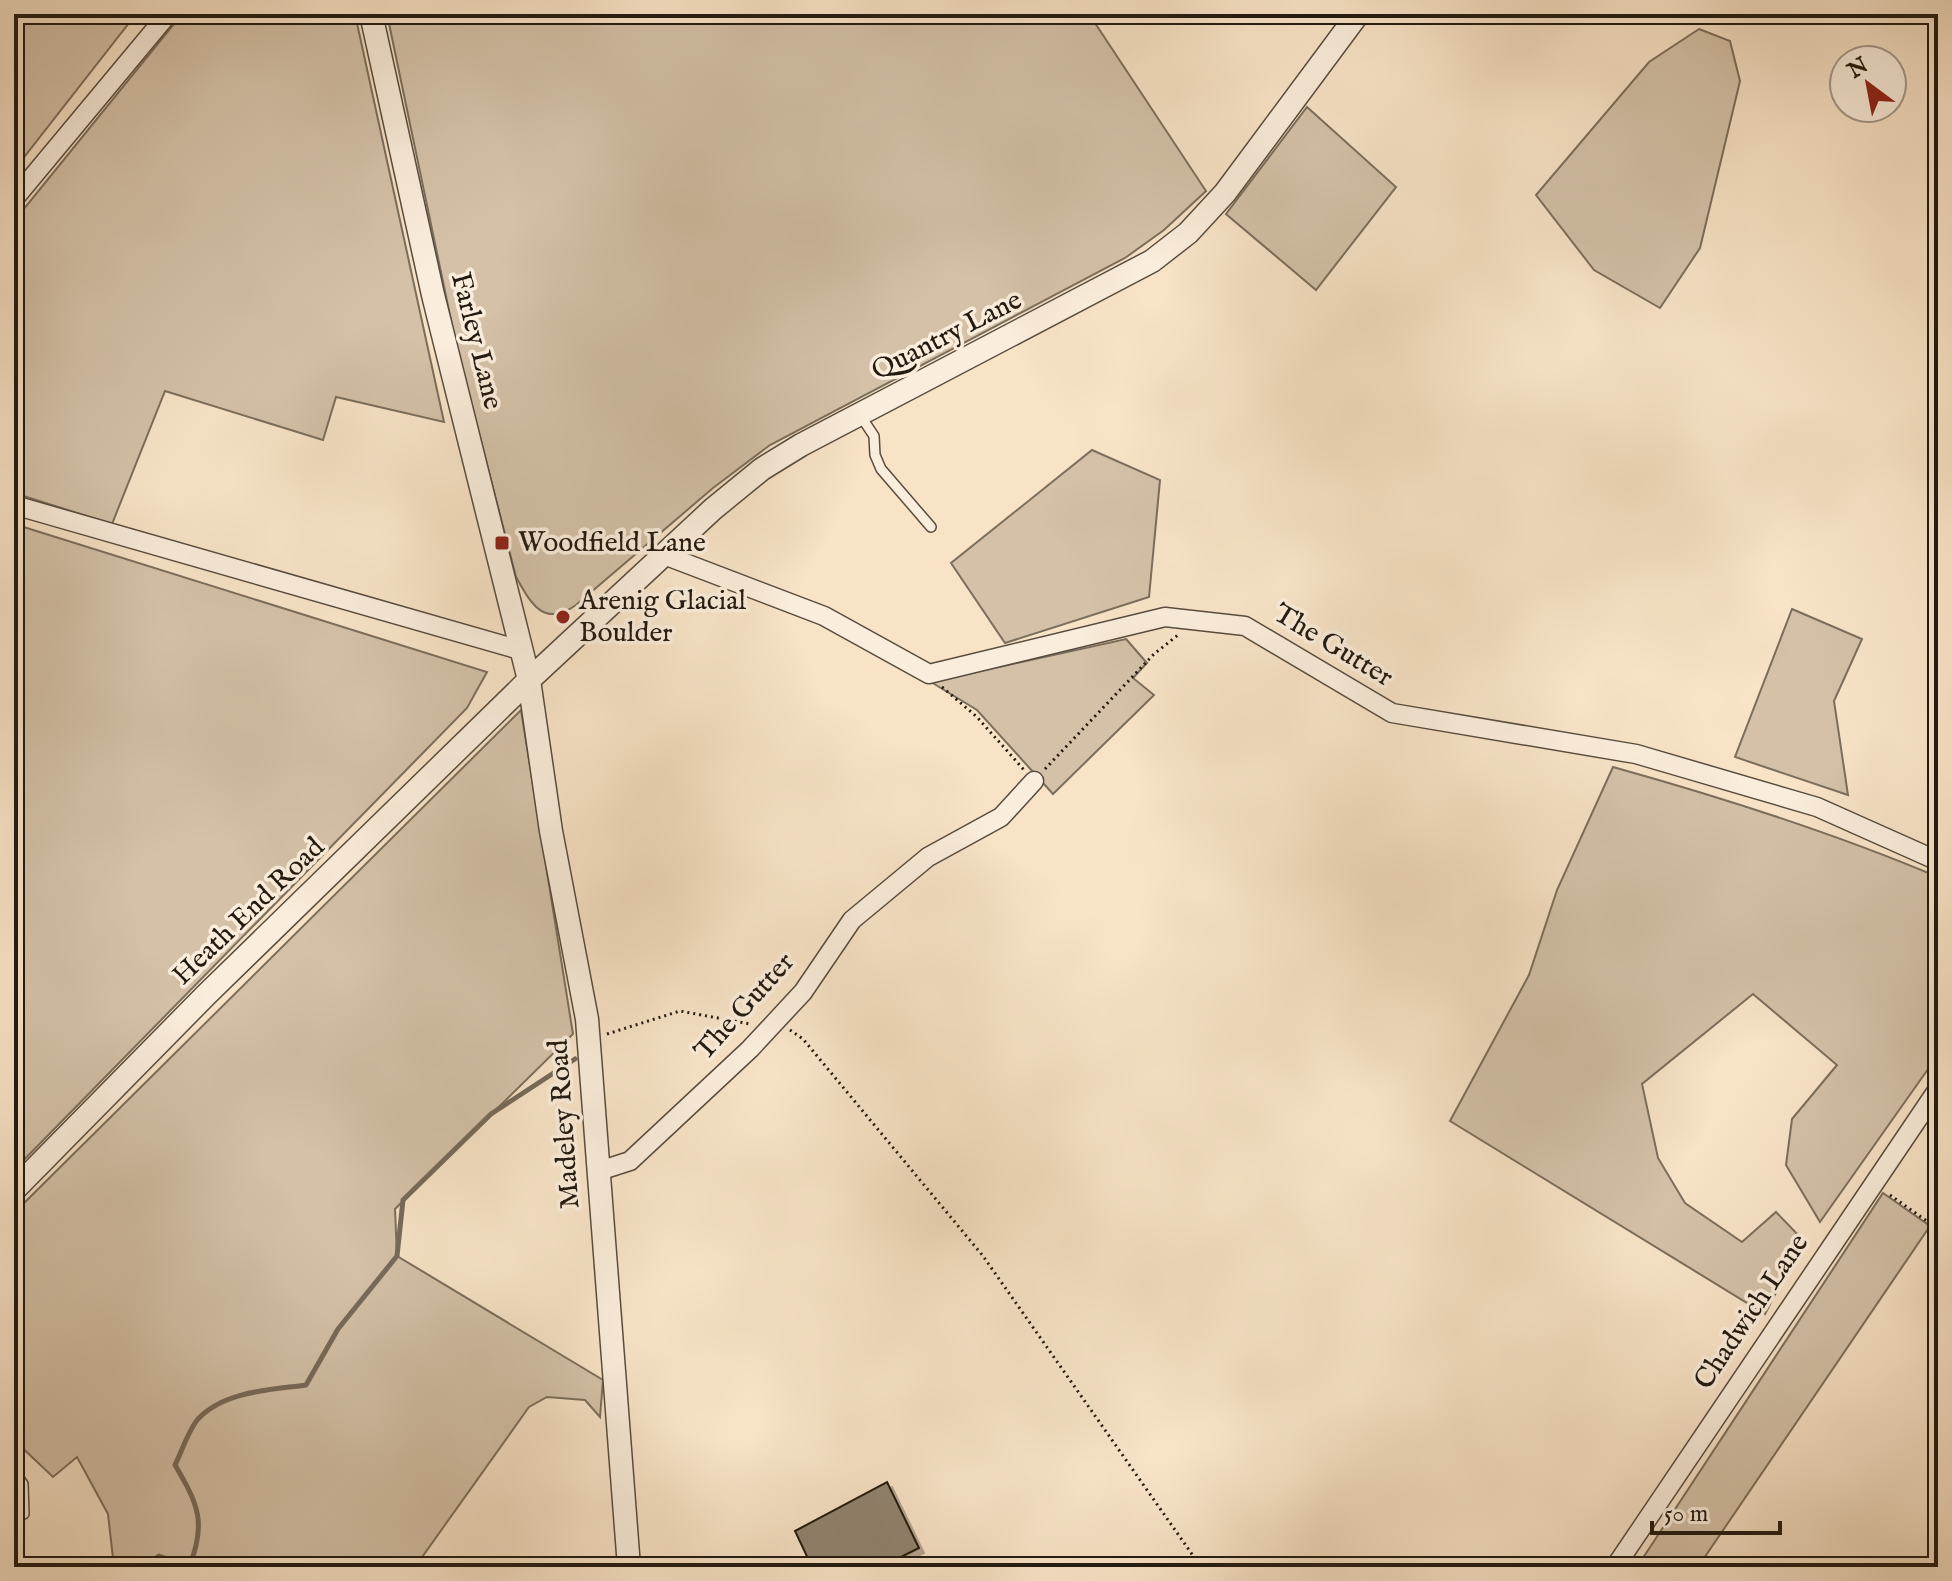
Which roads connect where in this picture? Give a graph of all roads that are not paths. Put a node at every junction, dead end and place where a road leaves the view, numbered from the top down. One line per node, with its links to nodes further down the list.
1 (168, 14): 4 (street)
2 (371, 14): 9 (street, Farley Lane)
3 (1358, 14): 5 (street, Quantry Lane)
4 (14, 199)
5 (860, 415): 7 (lane); 8 (street, Quantry Lane)
6 (14, 505): 9 (street)
7 (931, 527)
8 (664, 555): 10 (street, Quantry Lane); 12 (street, The Gutter)
9 (520, 650): 10 (street, Farley Lane)
10 (529, 680): 14 (street, Madeley Road); 15 (street, Heath End Road)
11 (1034, 781): 14 (street, The Gutter)
12 (1938, 861)
13 (1938, 1089): 19 (street, Chadwich Lane)
14 (599, 1171): 18 (street, Madeley Road)
15 (14, 1190)
16 (14, 1471): 17 (lane)
17 (24, 1514)
18 (629, 1567)
19 (1615, 1567)

